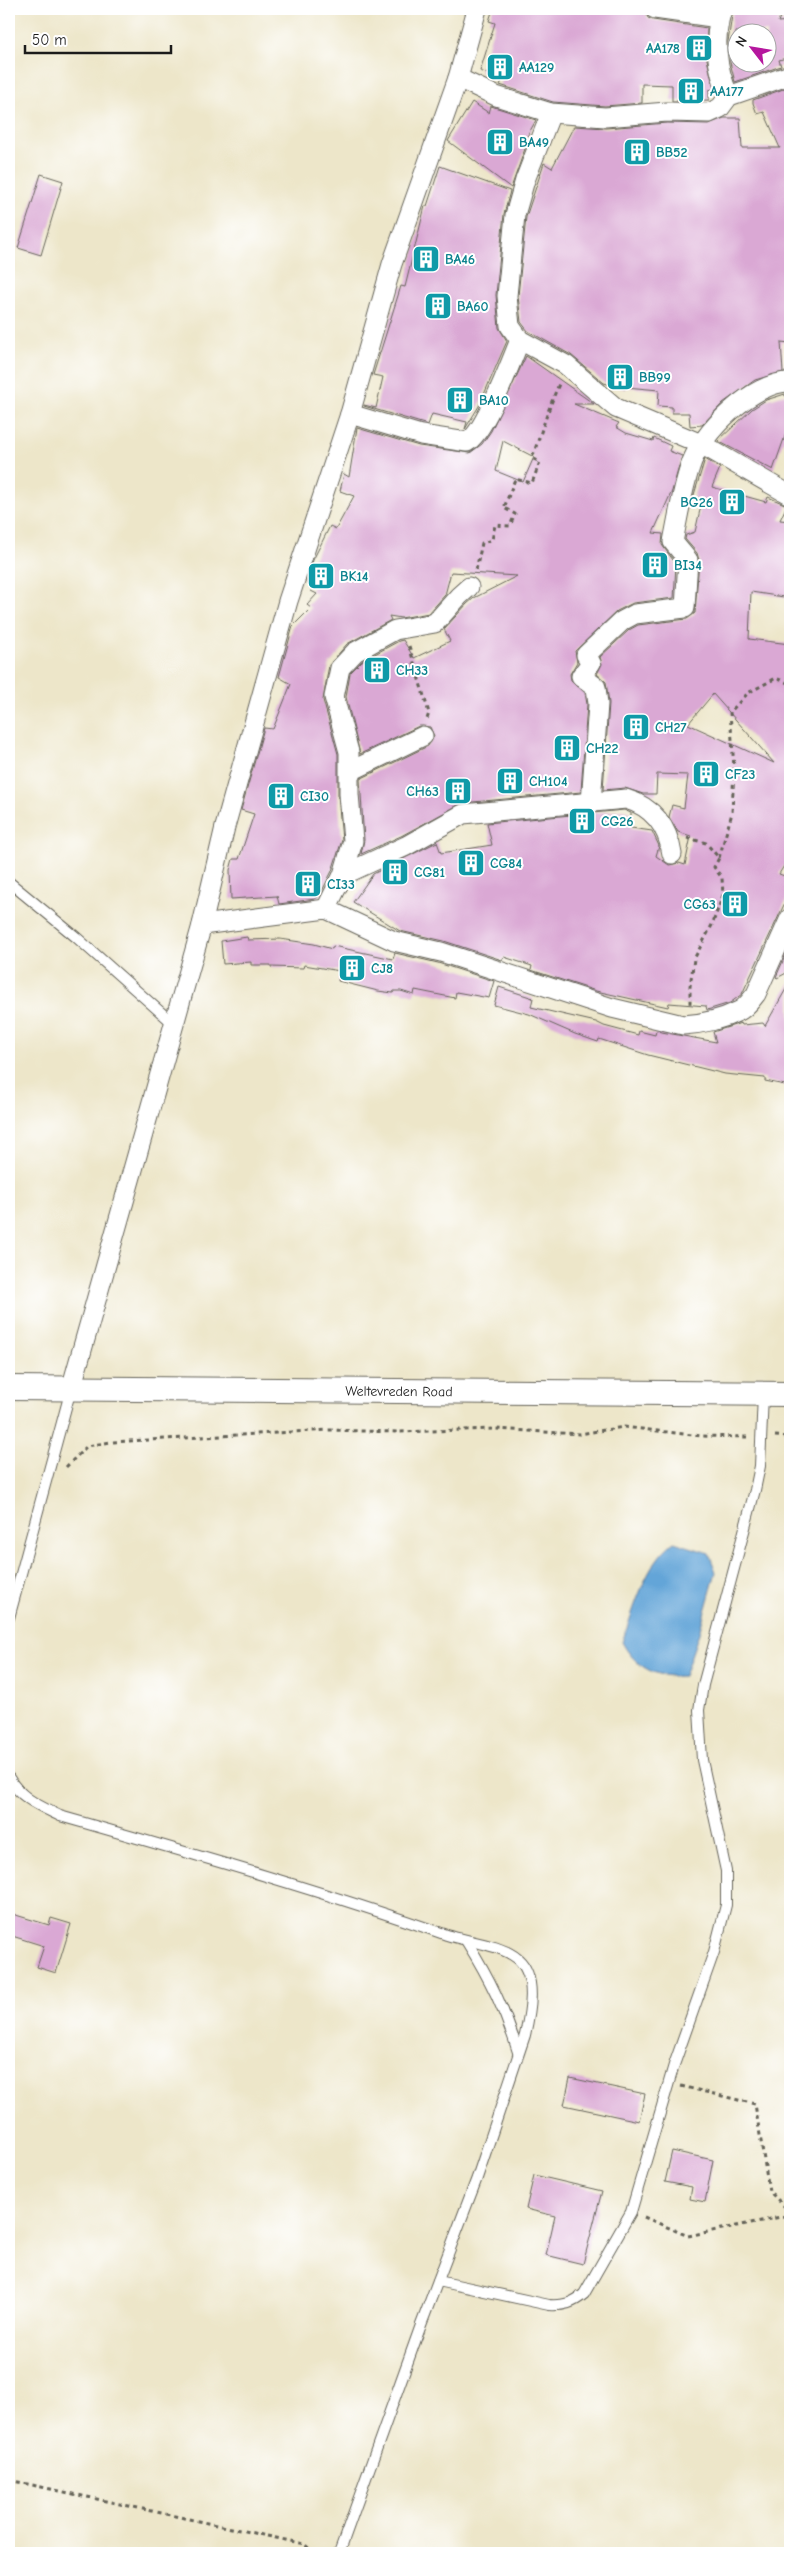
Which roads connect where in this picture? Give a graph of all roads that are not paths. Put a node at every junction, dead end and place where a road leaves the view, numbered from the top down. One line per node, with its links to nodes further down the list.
1 (477, 9): 5 (street)
2 (655, 9): 3 (street)
3 (720, 13): 6 (street)
4 (790, 74): 6 (street)
5 (458, 78): 7 (street); 10 (street)
6 (729, 96): 7 (street)
7 (551, 113): 8 (street)
8 (520, 340): 10 (street); 11 (street)
9 (790, 382): 11 (street)
10 (350, 414): 22 (street)
11 (701, 444): 12 (street); 16 (street)
12 (790, 495)
13 (469, 587): 15 (street)
14 (423, 736): 15 (street)
15 (350, 771): 18 (street)
16 (592, 803): 17 (street); 18 (street)
17 (671, 845)
18 (343, 874): 20 (street)
19 (9, 882): 23 (lane)
20 (326, 909): 21 (street); 22 (street)
21 (790, 918)
22 (202, 925): 23 (street)
23 (174, 1024): 25 (street)
24 (9, 1388): 25 (street, Weltevreden Road)
25 (71, 1389): 26 (street, Weltevreden Road); 28 (lane)
26 (763, 1394): 27 (street, Weltevreden Road); 32 (lane)
27 (790, 1394)
28 (9, 1618)
29 (9, 1778): 30 (lane)
30 (467, 1942): 31 (lane); 31 (lane)
31 (518, 2052): 32 (lane)
32 (438, 2281): 33 (lane)
33 (339, 2553)

